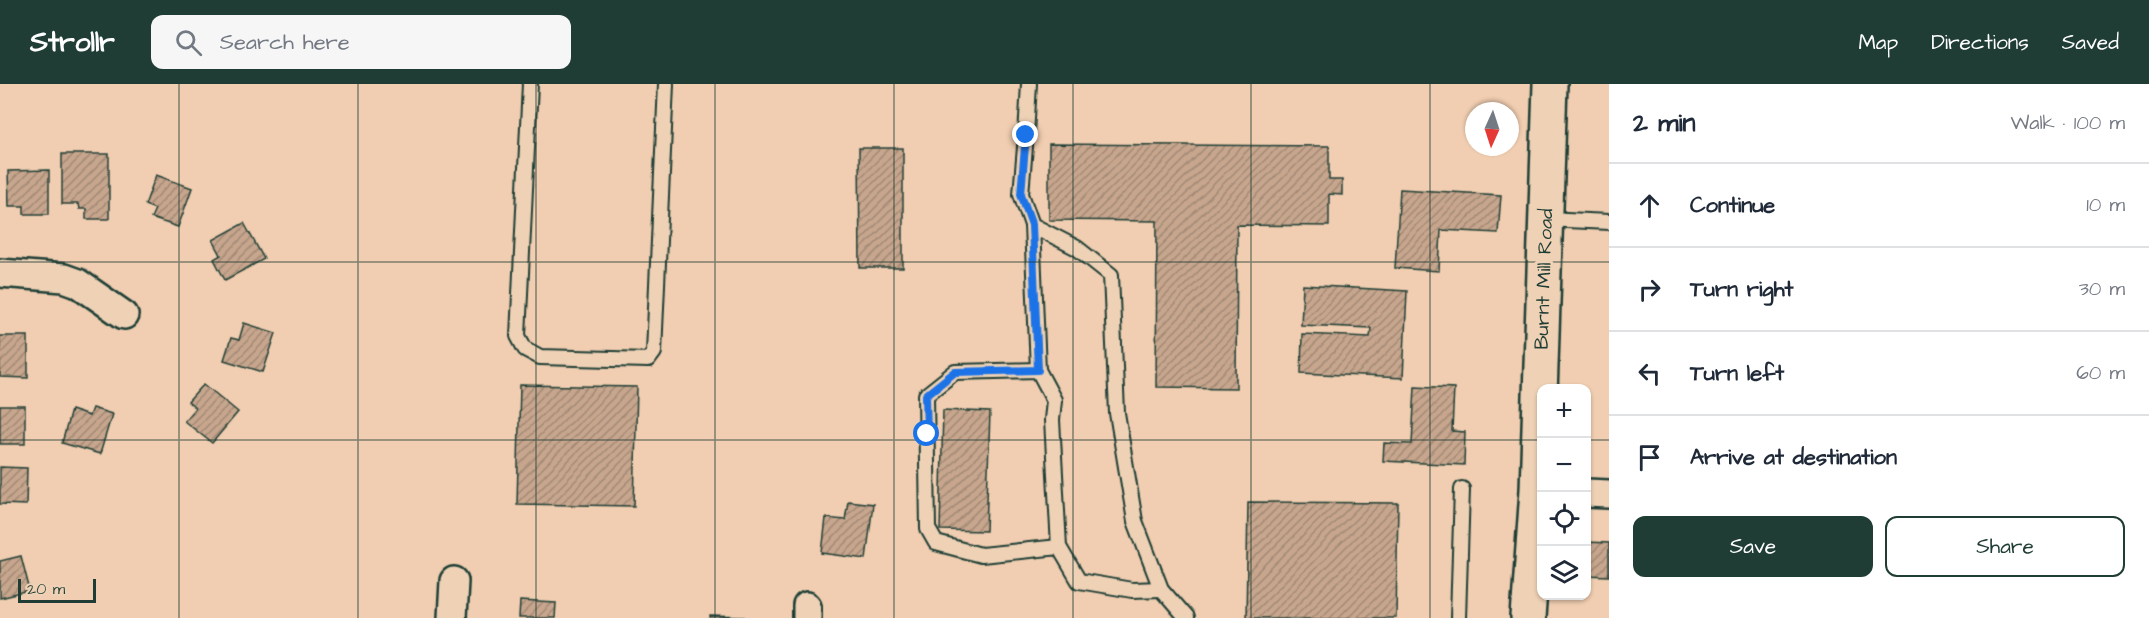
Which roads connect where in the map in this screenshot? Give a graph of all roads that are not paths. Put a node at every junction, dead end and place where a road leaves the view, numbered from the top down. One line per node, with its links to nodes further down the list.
1 (530, 84): 2 (lane)
2 (666, 84)
3 (1029, 84): 7 (lane)
4 (1550, 84): 5 (main road, Burnt Mill Road)
5 (1545, 219): 6 (lane); 11 (main road, Burnt Mill Road)
6 (1609, 222)
7 (1032, 225): 10 (lane); 18 (lane)
8 (0, 273): 9 (street)
9 (124, 315)
10 (1038, 370): 16 (lane); 16 (lane)
11 (1540, 438)
12 (1462, 489): 21 (lane)
13 (1539, 492): 22 (main road, Burnt Mill Road)
14 (1591, 493): 15 (street)
15 (1609, 494)
16 (1059, 547): 18 (lane)
17 (454, 581): 19 (street)
18 (1161, 589): 20 (lane)
19 (452, 618)
20 (1186, 618)
21 (1458, 618)
22 (1528, 618)

